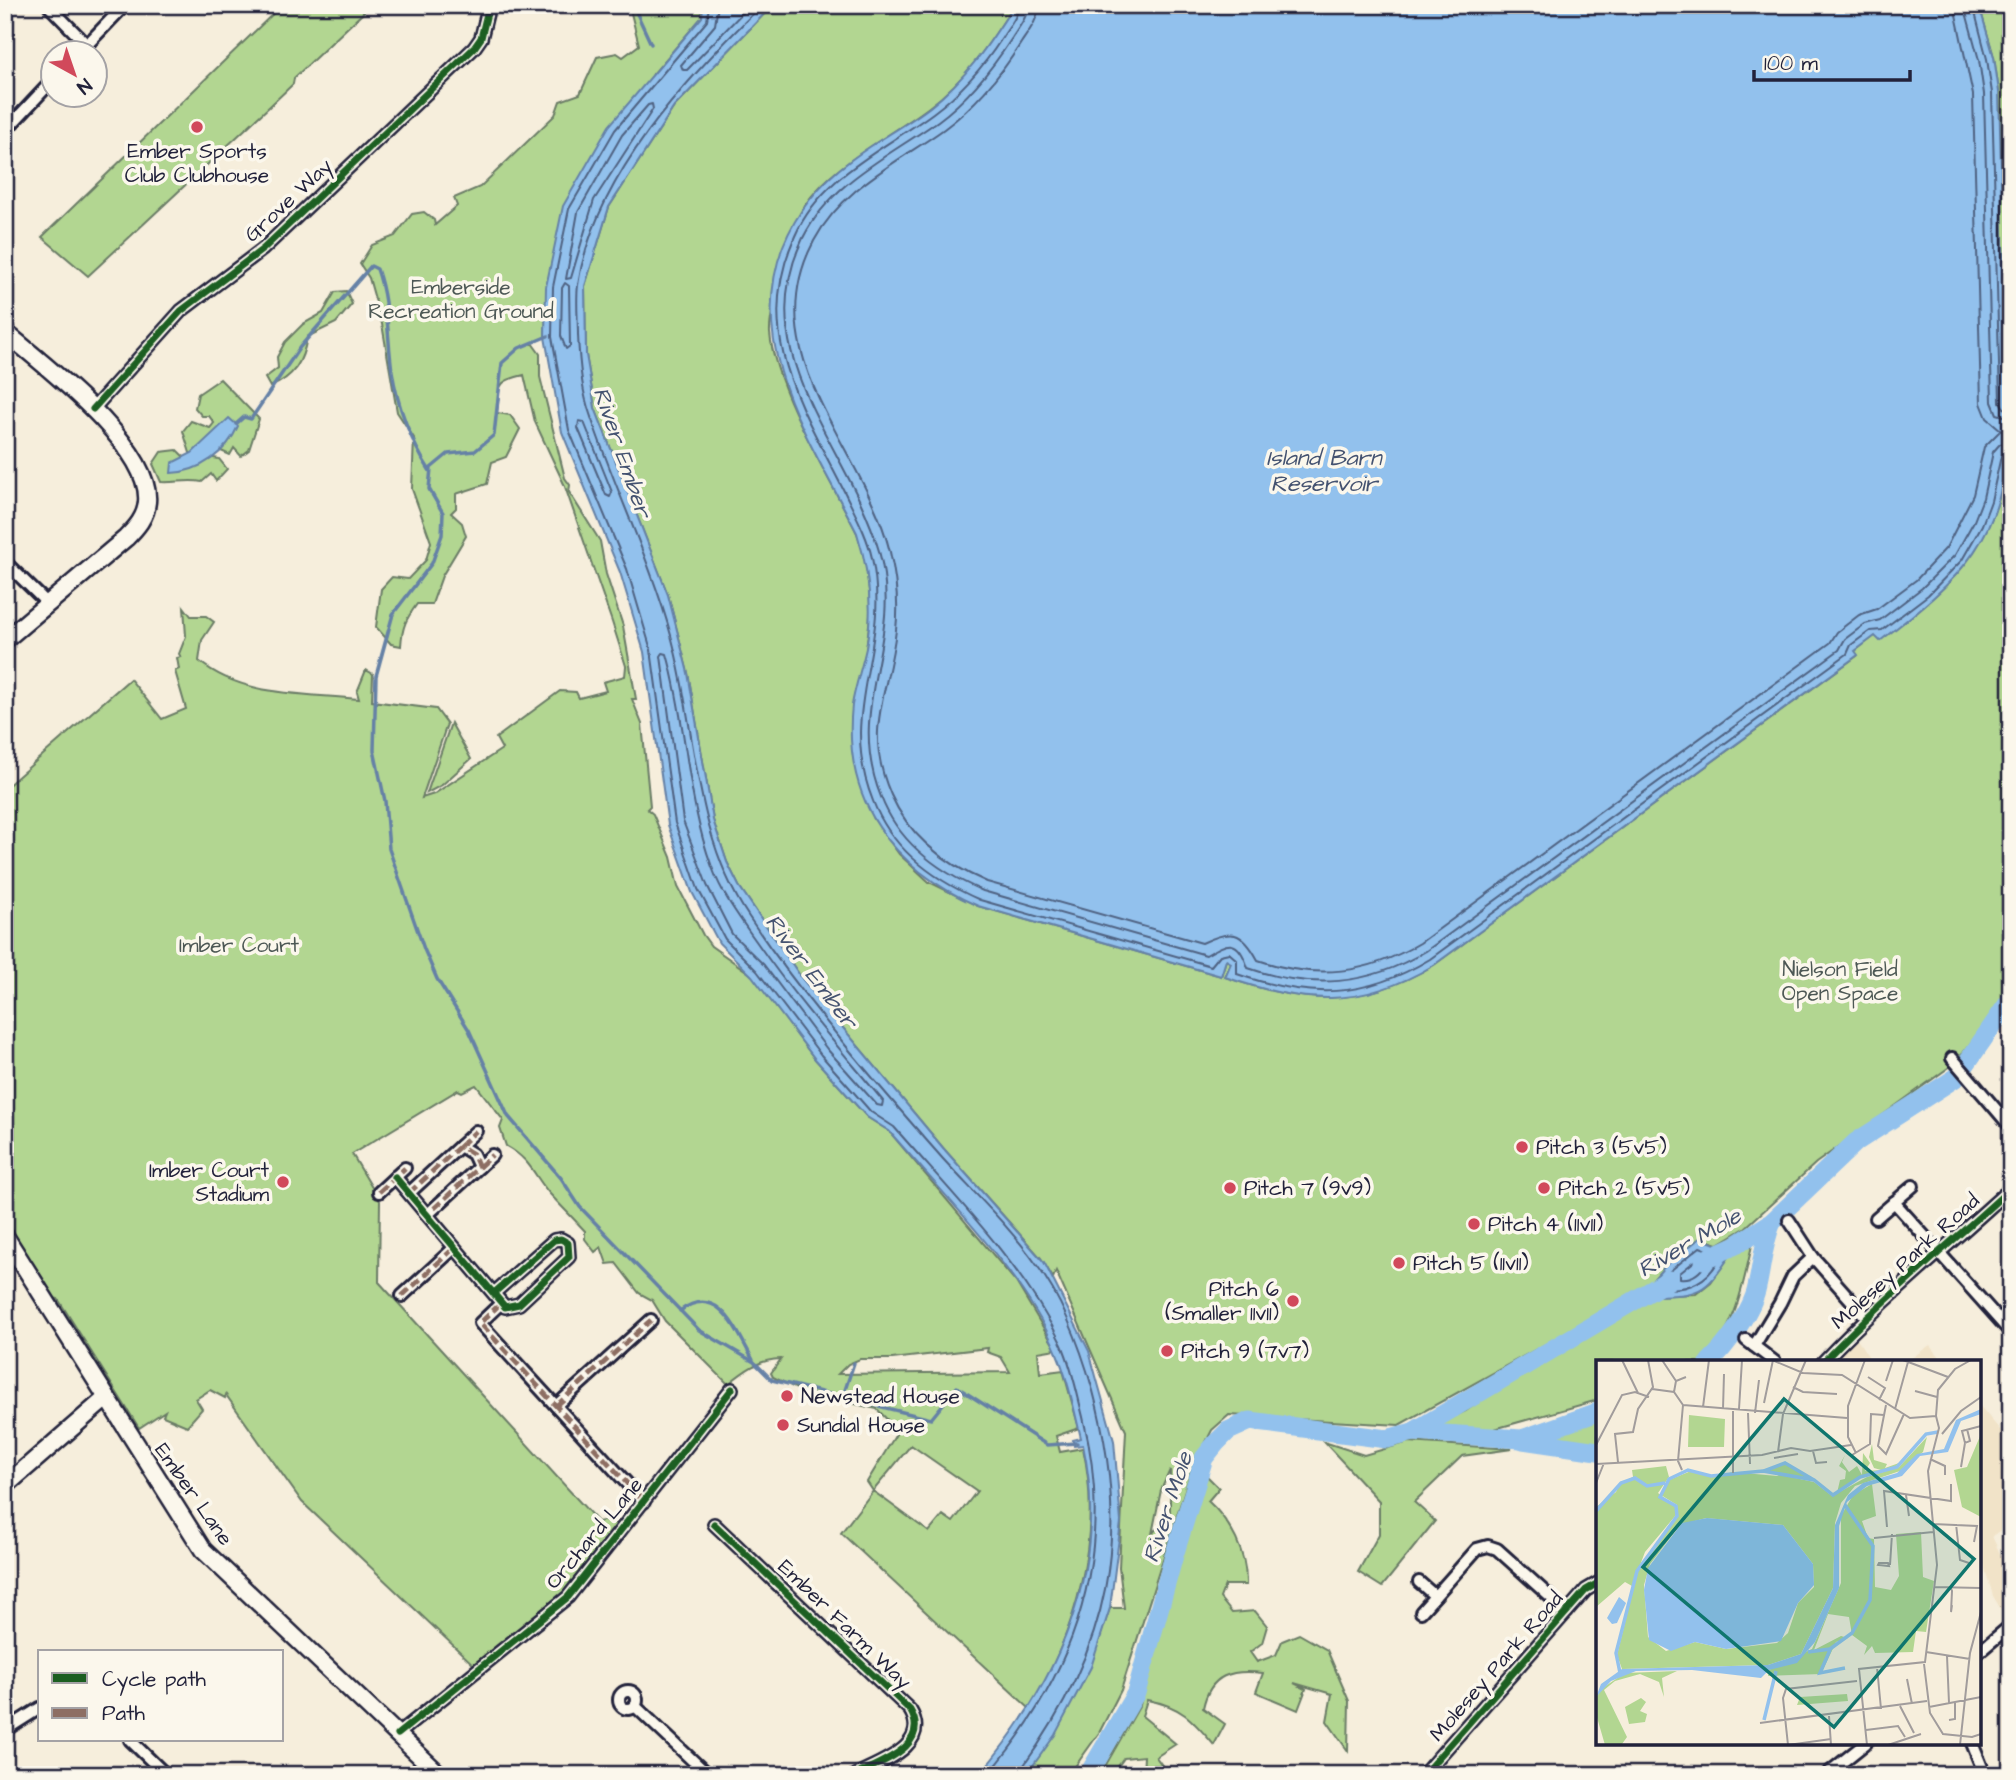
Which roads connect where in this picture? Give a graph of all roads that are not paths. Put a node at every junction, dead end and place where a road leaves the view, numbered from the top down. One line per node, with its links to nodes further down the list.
1 (48, 5): 4 (street)
2 (125, 5): 5 (street)
3 (489, 5): 9 (street, Grove Way)
4 (75, 38)
5 (94, 38)
6 (38, 96): 7 (street)
7 (5, 131)
8 (5, 332): 9 (main road)
9 (93, 409): 11 (main road)
10 (5, 562): 11 (street)
11 (48, 604): 12 (main road)
12 (5, 640)
13 (1954, 1060): 14 (street)
14 (2011, 1127)
15 (475, 1131): 16 (street)
16 (460, 1146): 18 (street); 24 (street)
17 (492, 1155): 18 (street)
18 (479, 1167): 26 (street)
19 (405, 1168): 20 (street)
20 (395, 1177): 23 (street); 24 (street)
21 (1913, 1186): 25 (street)
22 (2011, 1188): 31 (street, Molesey Park Road)
23 (379, 1192)
24 (409, 1194): 26 (street)
25 (1894, 1202): 27 (street); 31 (street)
26 (428, 1214): 30 (street)
27 (1876, 1219)
28 (1789, 1220): 32 (street)
29 (5, 1236): 41 (main road, Ember Lane)
30 (453, 1249): 33 (street); 34 (street)
31 (1939, 1255): 35 (street, Molesey Park Road); 37 (street)
32 (1814, 1256): 35 (street); 38 (street)
33 (402, 1296)
34 (497, 1298): 34 (street); 42 (street)
35 (1866, 1317): 39 (street, Molesey Park Road)
36 (651, 1320): 42 (street)
37 (2011, 1333)
38 (1773, 1360)
39 (1825, 1360)
40 (732, 1389): 44 (street, Orchard Lane)
41 (105, 1399): 43 (main road); 56 (main road, Ember Lane)
42 (556, 1406): 44 (street)
43 (7, 1482)
44 (644, 1502): 56 (street, Orchard Lane)
45 (714, 1524): 63 (street, Ember Farm Way)
46 (1419, 1582): 48 (street)
47 (1596, 1584): 50 (street, Molesey Park Road)
48 (1435, 1596): 49 (street); 50 (street)
49 (1421, 1612)
50 (1567, 1612): 64 (street, Molesey Park Road)
51 (2011, 1625): 52 (street)
52 (1981, 1650)
53 (635, 1706): 62 (street)
54 (38, 1708): 55 (street)
55 (10, 1727)
56 (398, 1734): 61 (main road)
57 (132, 1742): 60 (street)
58 (1864, 1745): 65 (street)
59 (1973, 1745): 66 (street)
60 (166, 1775)
61 (440, 1775)
62 (708, 1775)
63 (855, 1775)
64 (1423, 1775)
65 (1826, 1775)
66 (1985, 1775)

